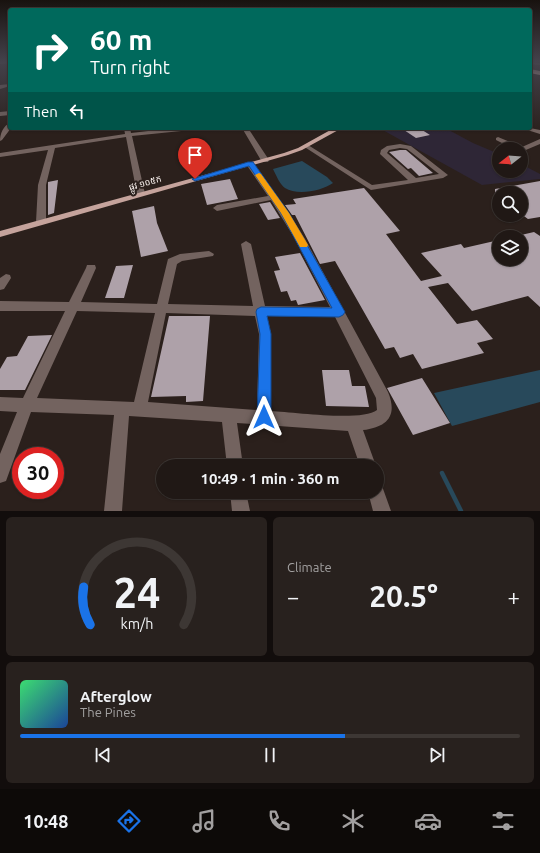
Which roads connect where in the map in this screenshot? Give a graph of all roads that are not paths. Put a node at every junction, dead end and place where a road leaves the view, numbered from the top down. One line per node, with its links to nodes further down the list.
1 (8, 128): 6 (street)
2 (160, 130): 5 (street)
3 (246, 130): 14 (street)
4 (334, 130): 10 (main road, ផ្លូវ ១០៥ក)
5 (128, 132): 12 (street); 17 (street)
6 (0, 139)
7 (498, 139): 9 (street)
8 (540, 141): 11 (street)
9 (504, 142)
10 (306, 146): 14 (main road, ផ្លូវ ១០៥ក); 16 (street)
11 (528, 147)
12 (52, 148): 13 (street); 20 (street)
13 (0, 155)
14 (265, 160): 15 (main road, ផ្លូវ ១០៥ក)
15 (250, 164): 17 (main road, ផ្លូវ ១០៥ក); 18 (street)
16 (414, 181): 16 (street)
17 (141, 194): 20 (main road, ផ្លូវ ១០៥ក)
18 (274, 197): 19 (street); 29 (street)
19 (217, 208)
20 (40, 222): 21 (main road, ផ្លូវ ១០៥ក)
21 (0, 234)
22 (246, 244): 28 (street)
23 (209, 254): 27 (street)
24 (92, 268): 25 (street)
25 (73, 305): 26 (street); 27 (street); 31 (street)
26 (0, 306)
27 (162, 308): 28 (street); 33 (street)
28 (261, 312): 29 (street); 35 (street)
29 (339, 312): 36 (street)
30 (0, 404): 31 (street)
31 (27, 405): 32 (street); 39 (street)
32 (122, 409): 33 (street); 42 (street)
33 (139, 409): 34 (street)
34 (229, 416): 35 (street); 37 (street)
35 (264, 417): 36 (street)
36 (353, 424): 38 (street)
37 (234, 459)
38 (366, 459)
39 (0, 474)
40 (239, 499): 43 (street)
41 (378, 499): 44 (street)
42 (113, 511)
43 (241, 511)
44 (382, 511)

